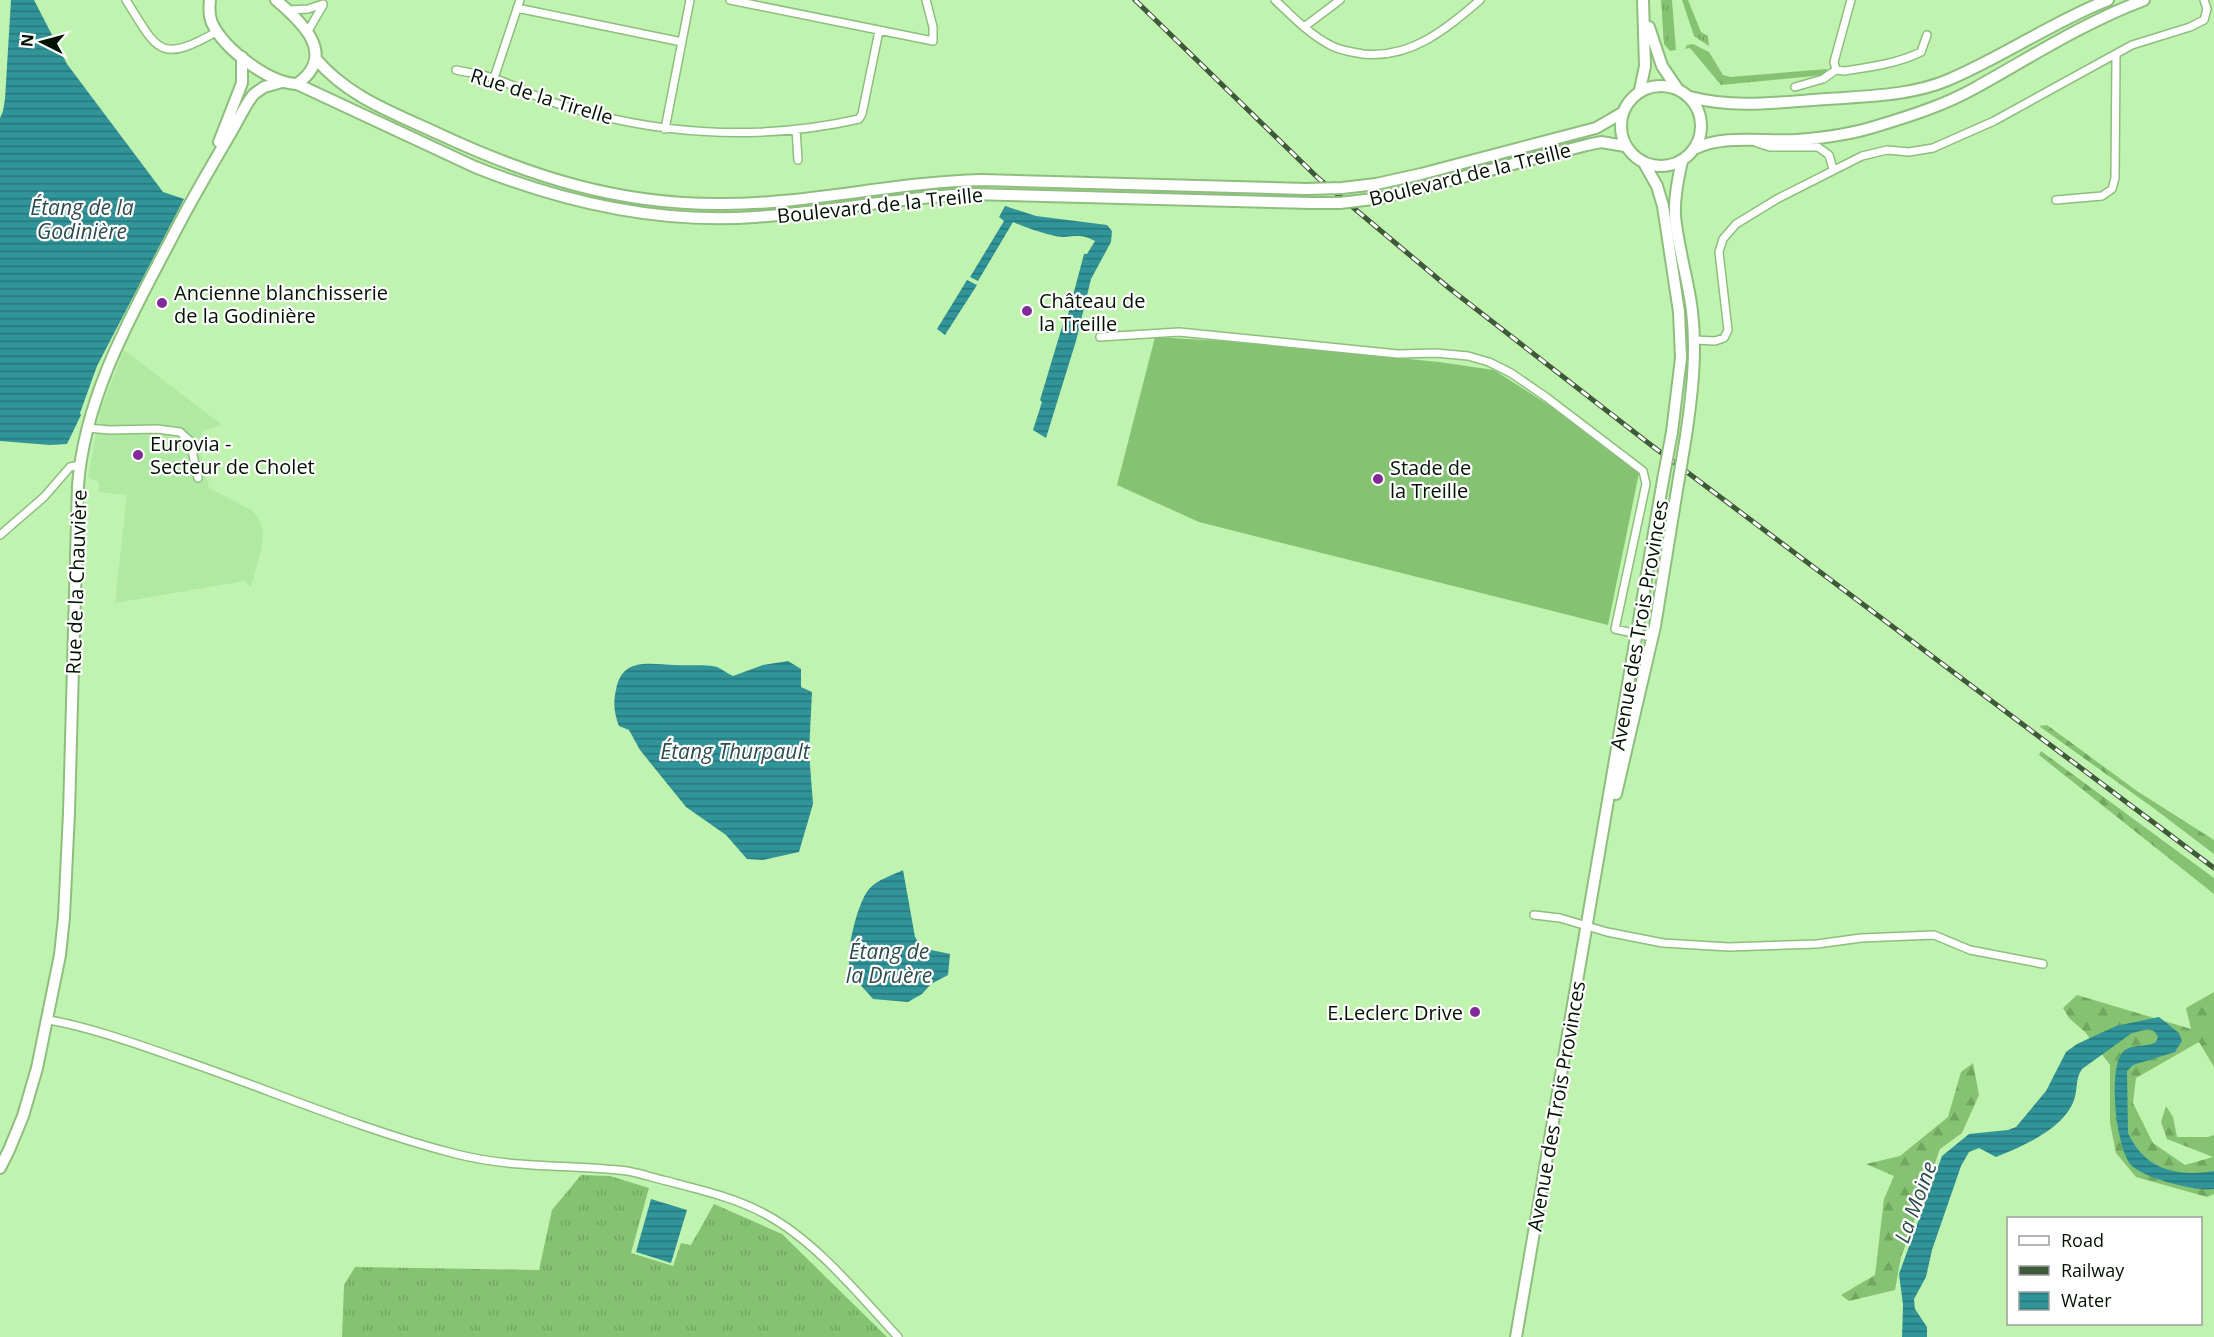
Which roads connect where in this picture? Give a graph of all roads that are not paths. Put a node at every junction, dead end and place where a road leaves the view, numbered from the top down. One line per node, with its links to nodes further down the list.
1 (126, 0): 22 (street)
2 (210, 0): 22 (main road)
3 (276, 0): 19 (main road)
4 (520, 0): 18 (street)
5 (690, 0): 26 (street)
6 (730, 0): 24 (street)
7 (926, 0): 24 (street)
8 (1275, 0): 21 (street)
9 (1340, 0): 21 (street)
10 (1480, 0): 21 (street)
11 (1851, 0): 31 (street)
12 (2094, 0): 20 (street)
13 (2108, 0): 20 (main road)
14 (2144, 0): 42 (main road)
15 (2204, 0): 27 (street)
16 (325, 2): 19 (street); 23 (street)
17 (1644, 5): 36 (main road); 37 (main road)
18 (517, 8): 26 (street); 32 (street)
19 (288, 10): 23 (main road)
20 (2077, 12): 38 (main road)
21 (1304, 27)
22 (218, 31): 28 (main road)
23 (308, 31): 29 (main road)
24 (879, 31): 41 (street, Rue de la Tirelle)
25 (1927, 35): 31 (street)
26 (682, 42): 40 (street)
27 (2116, 56): 48 (street); 50 (street)
28 (243, 57): 33 (main road); 49 (main road, Rue de la Chauvière)
29 (316, 59): 34 (main road); 39 (main road, Boulevard de la Treille, bridge)
30 (456, 70): 32 (street, Rue de la Tirelle)
31 (1836, 70): 35 (street)
32 (494, 78): 40 (street, Rue de la Tirelle)
33 (282, 82): 34 (main road, Boulevard de la Treille); 49 (main road, Rue de la Chauvière)
34 (297, 84): 43 (main road, Boulevard de la Treille, bridge)
35 (1795, 87)
36 (1677, 88): 37 (main road); 38 (main road)
37 (1640, 90): 39 (main road)
38 (1690, 97): 44 (main road)
39 (1622, 113): 43 (main road)
40 (665, 129): 41 (street, Rue de la Tirelle)
41 (796, 129): 45 (street)
42 (1752, 141): 44 (main road); 48 (street)
43 (1625, 146): 47 (main road)
44 (1694, 149): 46 (main road)
45 (798, 160)
46 (1682, 160): 47 (main road); 52 (main road)
47 (1644, 163): 58 (main road, Avenue des Trois Provinces, bridge)
48 (1833, 169): 52 (street)
49 (208, 170): 53 (main road, Rue de la Chauvière)
50 (2056, 200)
51 (1100, 337): 58 (street)
52 (1694, 340): 57 (main road, Avenue des Trois Provinces, bridge)
53 (87, 429): 54 (main road, Rue de la Chauvière); 55 (street)
54 (80, 465): 56 (street); 63 (main road, Rue de la Chauvière)
55 (198, 478)
56 (0, 535)
57 (1655, 626): 58 (street); 59 (main road, Avenue des Trois Provinces)
58 (1636, 634): 59 (main road, Avenue des Trois Provinces)
59 (1596, 876): 61 (main road, Avenue des Trois Provinces)
60 (1534, 915): 61 (street)
61 (1587, 925): 62 (street); 66 (main road, Avenue des Trois Provinces)
62 (2043, 964)
63 (49, 1020): 64 (main road, Rue de la Chauvière); 65 (street)
64 (0, 1168)
65 (898, 1337)
66 (1516, 1337)

